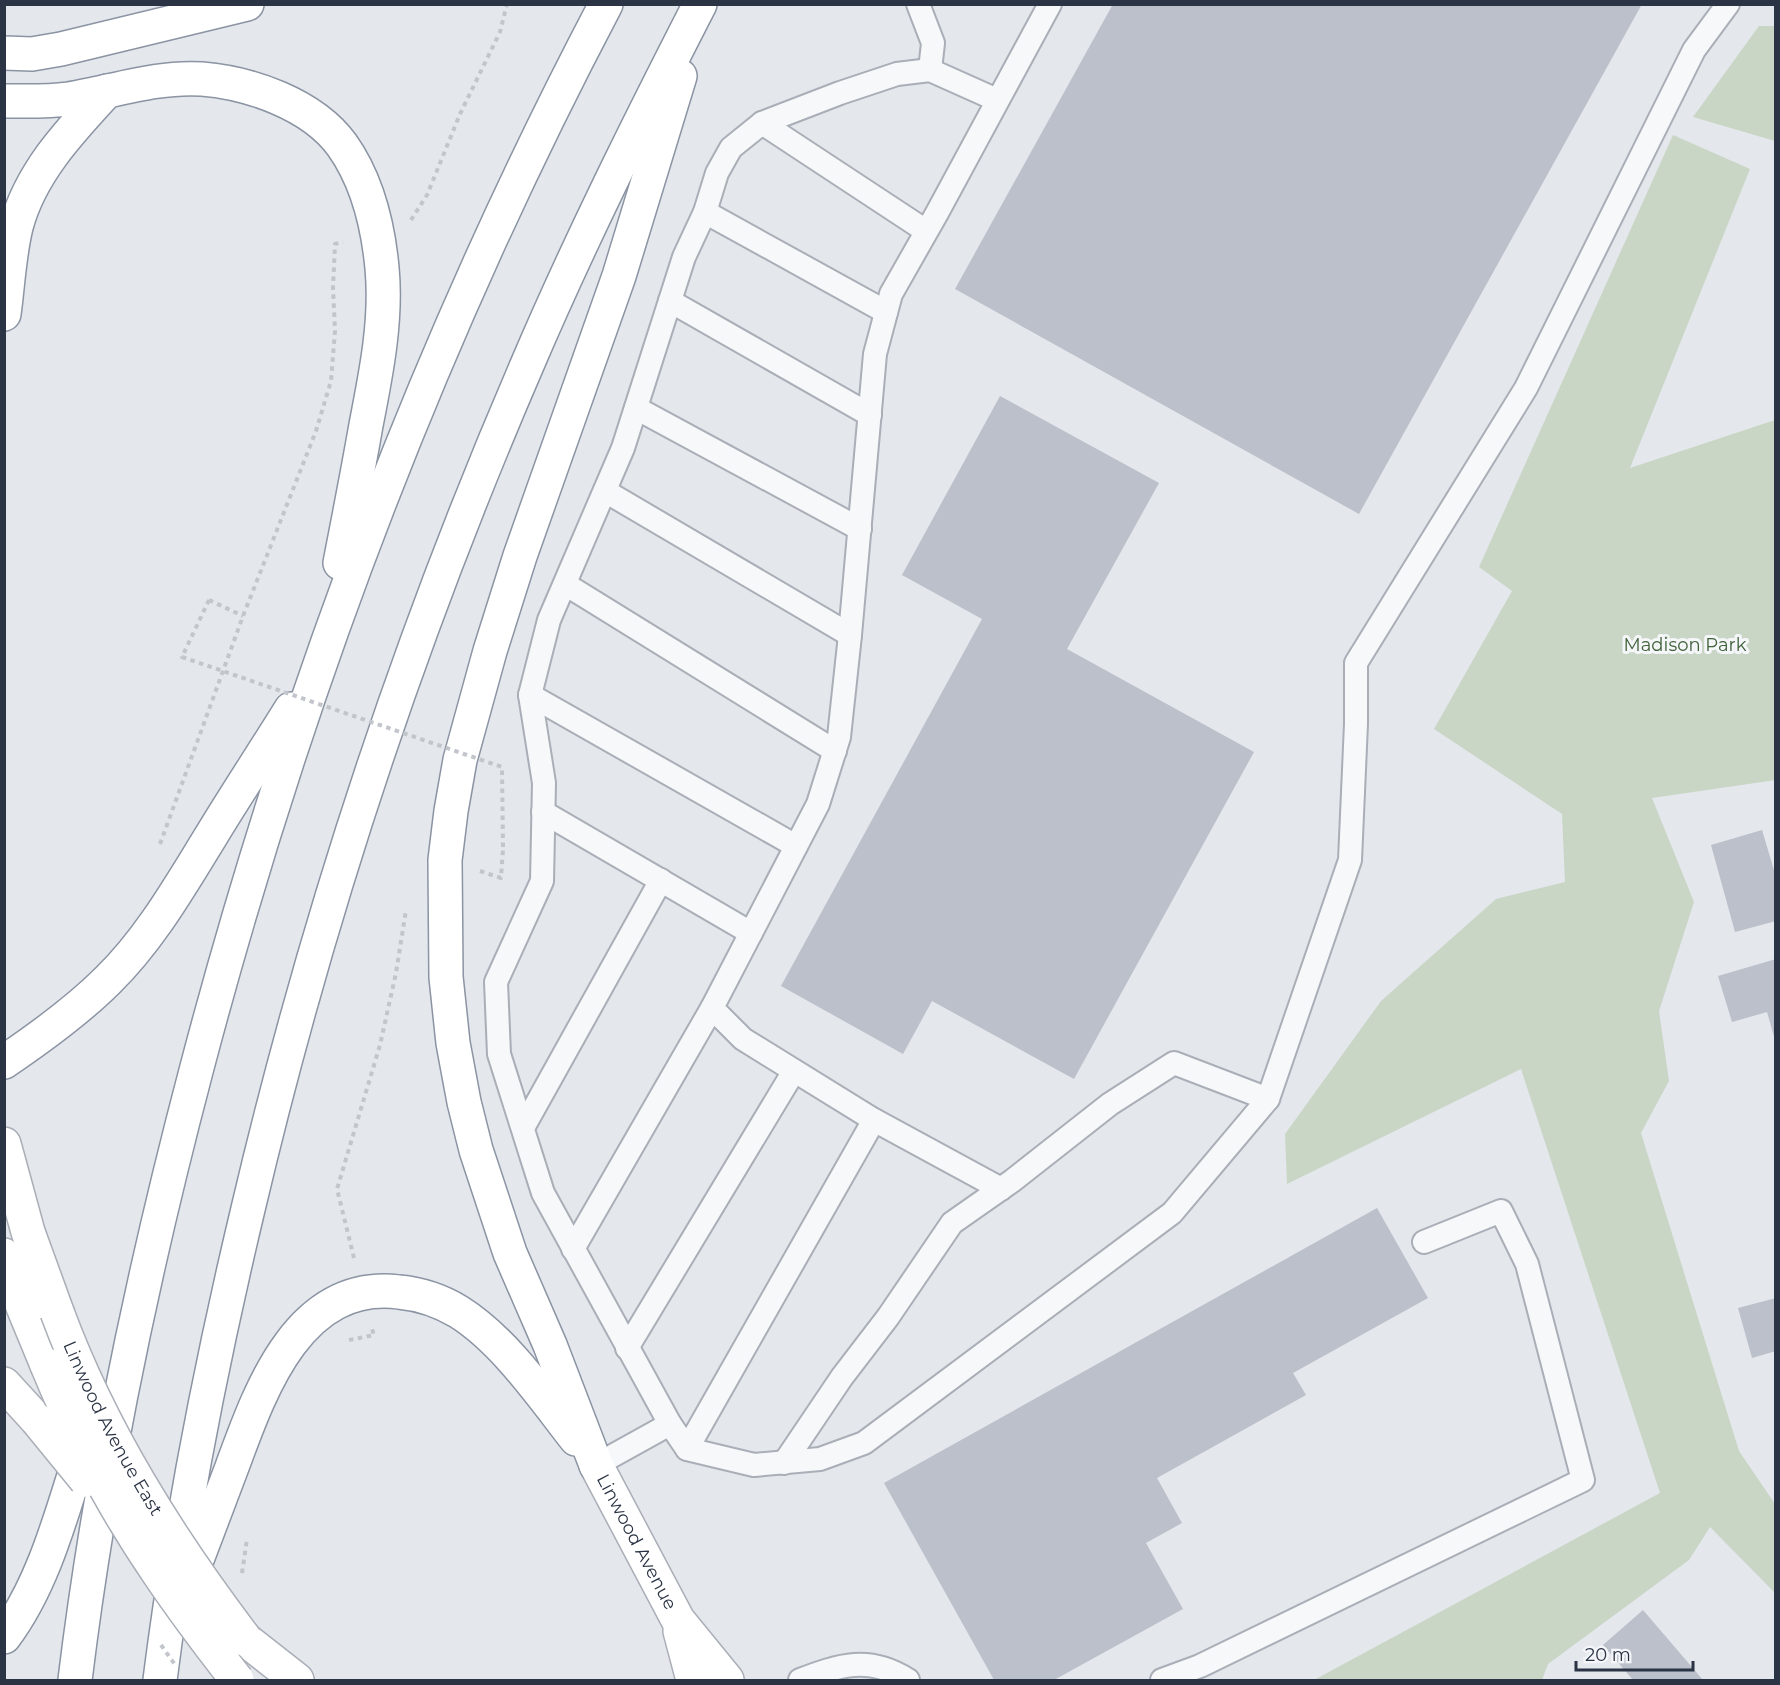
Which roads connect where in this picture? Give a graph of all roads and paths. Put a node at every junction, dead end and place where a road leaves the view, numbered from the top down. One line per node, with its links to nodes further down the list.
1 (247, 4): 8 (main road)
2 (507, 4): 16 (path)
3 (606, 4): 27 (main road)
4 (701, 4): 33 (main road); 63 (main road)
5 (918, 4): 9 (lane)
6 (1050, 4): 11 (lane)
7 (1728, 4): 40 (lane)
8 (4, 53)
9 (930, 70): 11 (lane); 13 (lane)
10 (107, 91): 12 (main road); 16 (main road); 19 (main road)
11 (997, 100): 15 (lane)
12 (4, 101)
13 (762, 123): 14 (lane); 15 (lane)
14 (705, 212): 17 (lane); 18 (lane)
15 (926, 231): 18 (lane)
16 (376, 235): 25 (path); 27 (main road)
17 (670, 301): 20 (lane); 21 (lane)
18 (886, 312): 21 (lane)
19 (4, 314)
20 (636, 408): 22 (lane); 23 (lane)
21 (870, 415): 23 (lane)
22 (605, 491): 24 (lane); 26 (lane)
23 (860, 529): 26 (lane)
24 (565, 584): 28 (lane); 29 (lane)
25 (243, 616): 32 (path); 33 (path, bridge)
26 (850, 635): 29 (lane)
27 (321, 662): 38 (main road); 45 (main road)
28 (530, 695): 30 (lane); 31 (lane)
29 (835, 751): 31 (lane)
30 (543, 812): 34 (lane); 42 (lane)
31 (796, 846): 36 (lane)
32 (158, 850)
33 (446, 860): 56 (main road)
34 (661, 880): 36 (lane); 42 (lane)
35 (407, 905): 49 (path)
36 (751, 933): 37 (lane)
37 (712, 1008): 39 (lane); 47 (lane)
38 (4, 1062)
39 (794, 1071): 41 (lane); 51 (lane)
40 (1268, 1099): 44 (lane); 55 (lane)
41 (874, 1120): 44 (lane); 54 (lane)
42 (523, 1128): 47 (lane)
43 (6, 1150): 62 (main road, Linwood Avenue East, bridge)
44 (1001, 1189): 55 (lane)
45 (153, 1241): 61 (main road); 64 (main road)
46 (1424, 1242): 73 (lane)
47 (573, 1249): 51 (lane)
48 (4, 1255): 58 (main road, Linwood Avenue East, bridge)
49 (363, 1292): 50 (path); 56 (main road); 63 (main road)
50 (342, 1342)
51 (627, 1348): 53 (lane)
52 (4, 1384): 58 (main road, bridge)
53 (670, 1424): 54 (lane); 56 (lane)
54 (687, 1449): 55 (lane)
55 (784, 1463)
56 (596, 1465): 60 (main road, Linwood Avenue)
57 (248, 1529): 59 (path)
58 (140, 1546): 66 (main road, Linwood Avenue East, bridge)
59 (241, 1576)
60 (678, 1620): 69 (main road, Linwood Avenue); 70 (main road, Linwood Avenue)
61 (4, 1638)
62 (246, 1640): 67 (main road, Linwood Avenue East); 68 (main road)
63 (164, 1644): 65 (main road)
64 (75, 1680)
65 (160, 1680)
66 (237, 1680)
67 (281, 1680)
68 (297, 1680)
69 (693, 1680)
70 (727, 1680)
71 (800, 1680): 72 (lane)
72 (908, 1680)
73 (1162, 1680)

